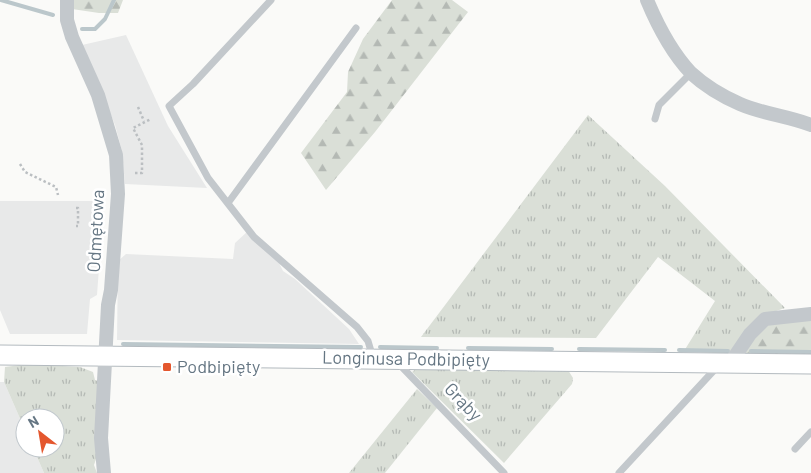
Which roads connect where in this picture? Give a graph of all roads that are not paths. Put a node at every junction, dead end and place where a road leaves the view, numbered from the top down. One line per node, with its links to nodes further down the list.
1 (67, 0): 11 (street, Odmętowa)
2 (271, 0): 8 (lane)
3 (647, 0): 5 (street)
4 (356, 28): 8 (lane)
5 (691, 72): 6 (lane); 7 (street)
6 (655, 119)
7 (811, 124)
8 (228, 203): 12 (lane)
9 (811, 314): 14 (street)
10 (0, 356): 11 (street, Longinusa Podbipięty)
11 (105, 356): 12 (street, Longinusa Podbipięty); 18 (street, Odmętowa)
12 (373, 358): 13 (street, Longinusa Podbipięty)
13 (394, 358): 14 (street, Longinusa Podbipięty); 19 (lane, Grąby)
14 (726, 362): 15 (street, Longinusa Podbipięty); 20 (lane)
15 (811, 364)
16 (811, 432): 17 (lane)
17 (795, 449)
18 (104, 473)
19 (504, 473)
20 (619, 473)

